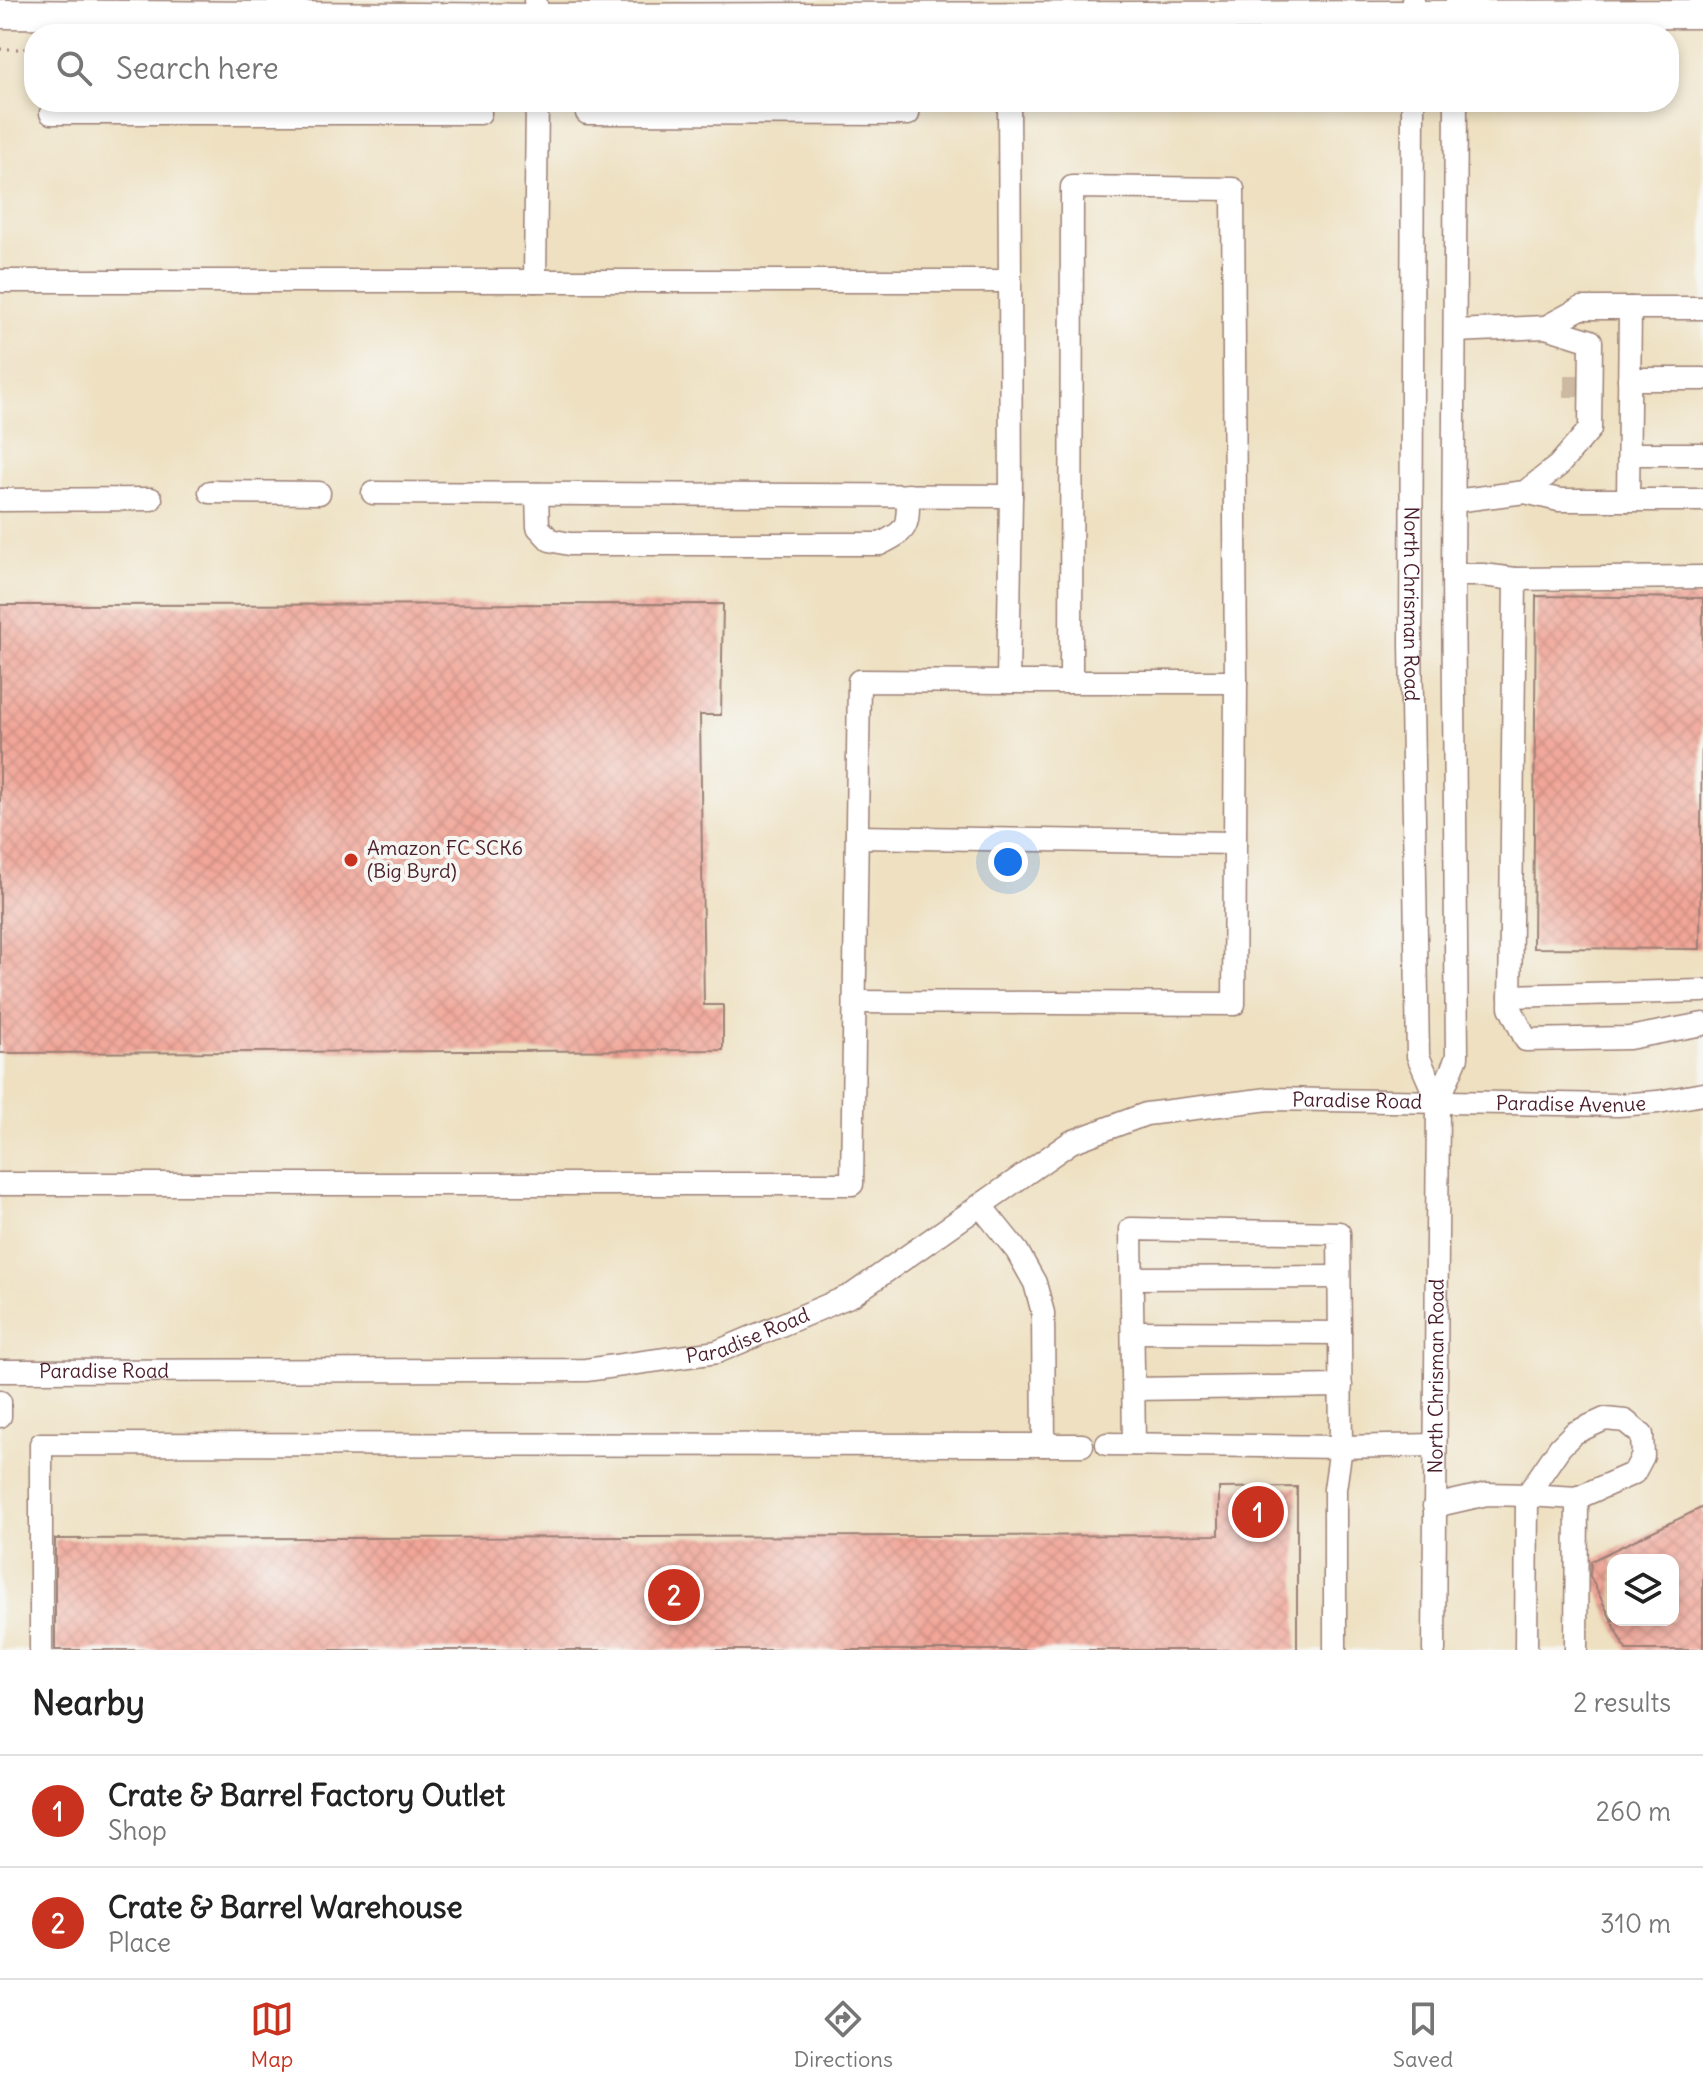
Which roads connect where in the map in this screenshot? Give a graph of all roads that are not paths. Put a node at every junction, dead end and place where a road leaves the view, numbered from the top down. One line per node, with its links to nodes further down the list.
1 (540, 13): 2 (main road); 6 (main road)
2 (0, 14)
3 (1703, 14): 5 (main road)
4 (1413, 16): 5 (main road); 7 (main road)
5 (1457, 16)
6 (969, 24)
7 (1053, 24)
8 (537, 112): 17 (street)
9 (1009, 112): 18 (street)
10 (1413, 112): 56 (street, North Chrisman Road)
11 (1456, 112): 22 (street, North Chrisman Road)
12 (51, 113): 13 (street)
13 (480, 113)
14 (587, 113): 15 (street)
15 (908, 114)
16 (0, 281): 17 (street)
17 (535, 281): 18 (street)
18 (1010, 281): 37 (street)
19 (1630, 308): 20 (street); 21 (street); 25 (street)
20 (1703, 308)
21 (1546, 327): 22 (street); 23 (street)
22 (1455, 331): 42 (street, North Chrisman Road)
23 (1590, 353): 24 (street); 28 (street)
24 (1575, 375)
25 (1629, 379): 26 (street); 29 (street)
26 (1703, 379)
27 (1575, 400): 28 (street)
28 (1590, 429): 32 (street)
29 (1629, 454): 30 (street); 40 (street)
30 (1703, 454)
31 (210, 492): 33 (street)
32 (1525, 492): 40 (street); 42 (street)
33 (319, 493)
34 (373, 493): 35 (street)
35 (537, 494): 36 (street); 36 (street)
36 (908, 495): 37 (street)
37 (1011, 496): 46 (street)
38 (151, 499): 39 (street)
39 (0, 500)
40 (1628, 500): 41 (street)
41 (1703, 500)
42 (1454, 501): 43 (street, North Chrisman Road)
43 (1453, 575): 45 (street); 56 (street, North Chrisman Road)
44 (1703, 577): 45 (street)
45 (1515, 579): 52 (street)
46 (1008, 682): 47 (street); 49 (street)
47 (1071, 682): 48 (street); 48 (street)
48 (1236, 682): 50 (street)
49 (857, 837): 50 (street); 53 (street)
50 (1235, 843): 53 (street)
51 (1703, 991): 52 (street)
52 (1510, 996): 54 (street)
53 (855, 1002): 57 (street)
54 (1703, 1024)
55 (1703, 1094): 56 (street, Paradise Avenue)
56 (1438, 1102): 58 (street, Paradise Road); 72 (street, North Chrisman Road)
57 (0, 1184)
58 (980, 1205): 63 (street, Paradise Road); 70 (street)
59 (1339, 1277): 60 (street); 60 (street); 62 (street)
60 (1132, 1278): 61 (street)
61 (1133, 1332): 62 (street); 65 (street)
62 (1340, 1333): 64 (street)
63 (0, 1371)
64 (1341, 1386): 65 (street); 73 (street)
65 (1134, 1389): 69 (street)
66 (0, 1402): 67 (street)
67 (0, 1416)
68 (1107, 1444): 69 (street)
69 (1134, 1444): 73 (street)
70 (1044, 1445): 71 (street); 77 (street)
71 (1082, 1445)
72 (1435, 1445): 73 (street); 76 (street, North Chrisman Road)
73 (1341, 1447): 78 (street)
74 (1527, 1495): 75 (street); 75 (street); 76 (street); 80 (street)
75 (1577, 1498): 81 (street)
76 (1434, 1506): 79 (street, North Chrisman Road)
77 (41, 1650)
78 (1335, 1650)
79 (1434, 1650)
80 (1526, 1650)
81 (1576, 1650)

